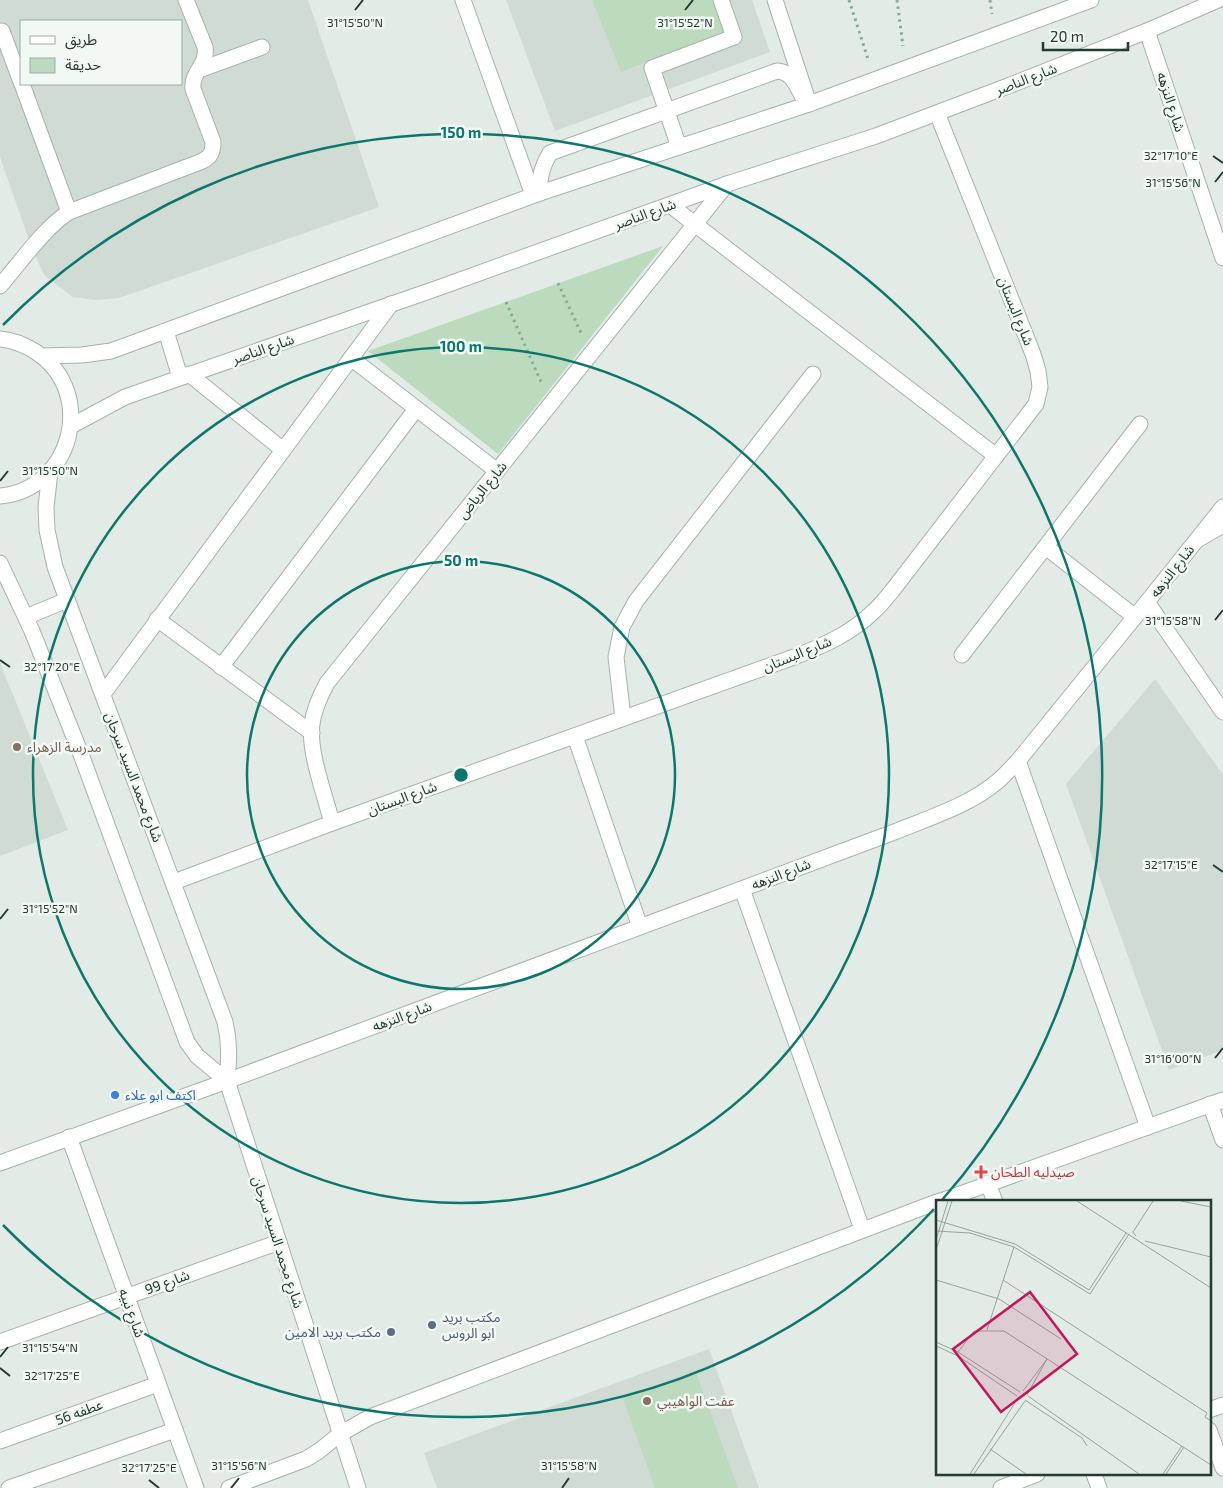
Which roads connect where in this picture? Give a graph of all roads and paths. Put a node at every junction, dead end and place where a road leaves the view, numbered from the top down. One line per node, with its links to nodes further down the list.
1 (186, 0): 13 (street)
2 (463, 0): 22 (street)
3 (721, 0): 18 (street)
4 (775, 0): 17 (street)
5 (849, 0): 15 (path)
6 (897, 0): 12 (path)
7 (1091, 0): 12 (street)
8 (1218, 0): 10 (street, شارع الناصر)
9 (2, 31): 14 (street)
10 (1148, 32): 19 (street, شارع الناصر); 26 (street, شارع النزهه)
11 (262, 47): 13 (street)
12 (906, 68): 15 (street)
13 (199, 70): 24 (street)
14 (20, 78)
15 (874, 80): 17 (street)
16 (23, 85): 24 (street)
17 (809, 104): 18 (street); 20 (street)
18 (667, 110): 20 (street); 22 (street)
19 (937, 113): 21 (street, شارع الناصر); 43 (street, شارع البستان)
20 (679, 147): 22 (street)
21 (727, 184): 23 (street, شارع الناصر); 25 (street, شارع الرياض)
22 (536, 194): 31 (street)
23 (670, 205): 25 (street); 30 (street, شارع الناصر)
24 (70, 212): 28 (street)
25 (694, 225): 38 (street, شارع الرياض); 43 (street)
26 (1223, 258)
27 (558, 283): 32 (path)
28 (0, 286)
29 (506, 302): 38 (path)
30 (391, 304): 35 (street); 37 (street, شارع الناصر)
31 (166, 331): 34 (street); 37 (street)
32 (582, 335)
33 (2, 337): 34 (street)
34 (42, 356): 41 (street)
35 (351, 358): 39 (street); 42 (street)
36 (813, 374): 61 (street)
37 (185, 376): 41 (street, شارع الناصر); 42 (street)
38 (554, 400): 44 (street, شارع الرياض)
39 (416, 409): 44 (street); 58 (street)
40 (1140, 424): 50 (street)
41 (71, 426): 45 (street)
42 (283, 450): 56 (street)
43 (996, 456): 61 (street, شارع البستان)
44 (497, 471): 62 (street, شارع الرياض)
45 (50, 472): 46 (street); 52 (street, شارع محمد السيد سرحان)
46 (0, 496)
47 (1223, 507): 49 (street, شارع النزهه)
48 (1223, 525): 49 (street)
49 (1195, 541): 53 (street, شارع النزهه)
50 (1046, 547): 55 (street); 57 (street)
51 (0, 564): 54 (street)
52 (67, 600): 54 (street); 59 (street, شارع محمد السيد سرحان)
53 (1147, 602): 55 (street, شارع النزهه); 60 (street)
54 (26, 617): 69 (street)
55 (1135, 617): 64 (street, شارع النزهه)
56 (157, 619): 58 (street); 59 (street)
57 (962, 655)
58 (221, 667): 62 (street)
59 (103, 694): 66 (street, شارع محمد السيد سرحان)
60 (1223, 712)
61 (623, 718): 63 (street, شارع البستان)
62 (312, 733): 65 (street, شارع الرياض)
63 (575, 736): 65 (street, شارع البستان); 68 (street)
64 (1018, 761): 67 (street, شارع النزهه); 71 (street)
65 (332, 823): 66 (street, شارع البستان)
66 (174, 882): 69 (street, شارع محمد السيد سرحان)
67 (742, 889): 68 (street, شارع النزهه); 79 (street)
68 (640, 927): 69 (street, شارع النزهه)
69 (226, 1081): 72 (street, شارع النزهه); 80 (street, شارع محمد السيد سرحان)
70 (1216, 1102): 71 (street); 73 (street)
71 (1148, 1127): 75 (street)
72 (69, 1138): 74 (street, شارع النزهه); 81 (street, شارع نبيه)
73 (1223, 1140)
74 (0, 1163)
75 (988, 1183): 76 (street); 77 (street)
76 (942, 1200)
77 (994, 1200)
78 (936, 1202): 79 (street)
79 (862, 1229): 88 (street)
80 (279, 1242): 81 (street, شارع 99); 88 (street, شارع محمد السيد سرحان)
81 (126, 1296): 82 (street, شارع 99); 83 (street, شارع نبيه)
82 (0, 1342)
83 (158, 1384): 86 (street, شارع نبيه); 89 (street, عطفه 56)
84 (1223, 1405): 85 (street)
85 (1210, 1410)
86 (175, 1430): 93 (street); 94 (street, شارع نبيه)
87 (1210, 1433): 90 (street)
88 (340, 1434): 95 (street); 96 (street, شارع محمد السيد سرحان)
89 (0, 1441)
90 (1223, 1468)
91 (1032, 1476): 97 (street)
92 (1095, 1476): 98 (street)
93 (9, 1488)
94 (196, 1488)
95 (229, 1488)
96 (358, 1488)
97 (1001, 1488)
98 (1099, 1488)

